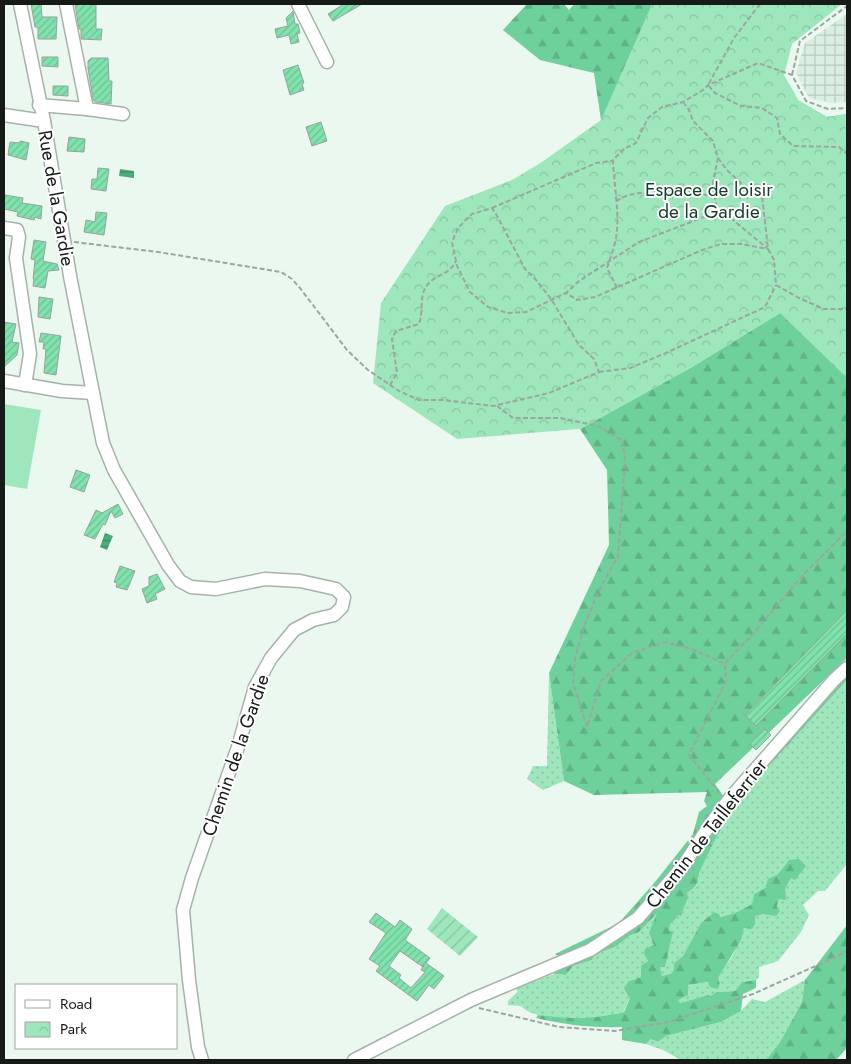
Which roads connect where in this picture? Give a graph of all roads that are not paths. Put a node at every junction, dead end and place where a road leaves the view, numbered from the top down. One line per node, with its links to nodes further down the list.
1 (20, 4): 5 (street, Rue de la Gardie)
2 (66, 4): 6 (street)
3 (298, 4): 4 (street)
4 (327, 62)
5 (39, 105): 6 (street); 9 (street, Rue de la Gardie)
6 (88, 109): 7 (street)
7 (123, 114)
8 (4, 115): 9 (street)
9 (44, 121): 13 (street, Rue de la Gardie)
10 (4, 228): 12 (street)
11 (4, 381): 12 (street)
12 (25, 385): 13 (street)
13 (92, 394): 15 (street, Chemin de la Gardie)
14 (847, 668): 16 (street, Chemin de Tailleferrier)
15 (202, 1060)
16 (354, 1060)

